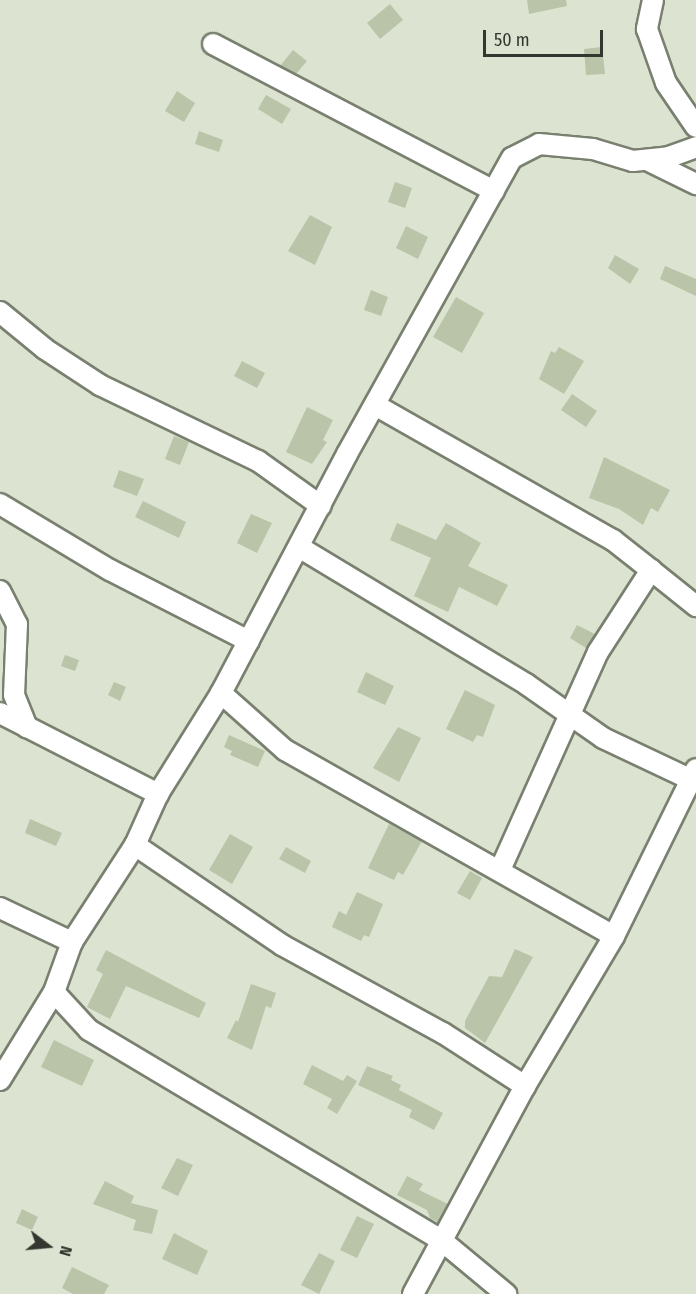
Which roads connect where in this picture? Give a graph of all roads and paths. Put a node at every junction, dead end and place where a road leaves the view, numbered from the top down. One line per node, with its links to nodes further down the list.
1 (653, 0): 3 (street)
2 (213, 44): 7 (street)
3 (696, 127)
4 (696, 147): 5 (street)
5 (647, 160): 6 (street); 7 (street)
6 (696, 184)
7 (494, 191): 9 (street)
8 (0, 312): 11 (street)
9 (375, 405): 11 (street); 13 (street)
10 (0, 504): 16 (street)
11 (321, 506): 12 (street)
12 (299, 547): 16 (street); 19 (street)
13 (651, 570): 15 (street); 19 (street)
14 (0, 591): 20 (street)
15 (696, 606)
16 (249, 641): 17 (street)
17 (221, 693): 22 (street); 24 (street)
18 (0, 712): 20 (street)
19 (569, 714): 21 (street); 24 (street)
20 (27, 728): 22 (street)
21 (694, 778): 26 (street)
22 (158, 794): 23 (street)
23 (135, 845): 27 (street); 30 (street)
24 (500, 870): 26 (street)
25 (0, 908): 27 (street)
26 (614, 936): 30 (street)
27 (72, 942): 28 (street)
28 (54, 992): 29 (street); 31 (street)
29 (0, 1080)
30 (525, 1086): 31 (street)
31 (441, 1240): 32 (street); 33 (street)
32 (413, 1294)
33 (506, 1294)

